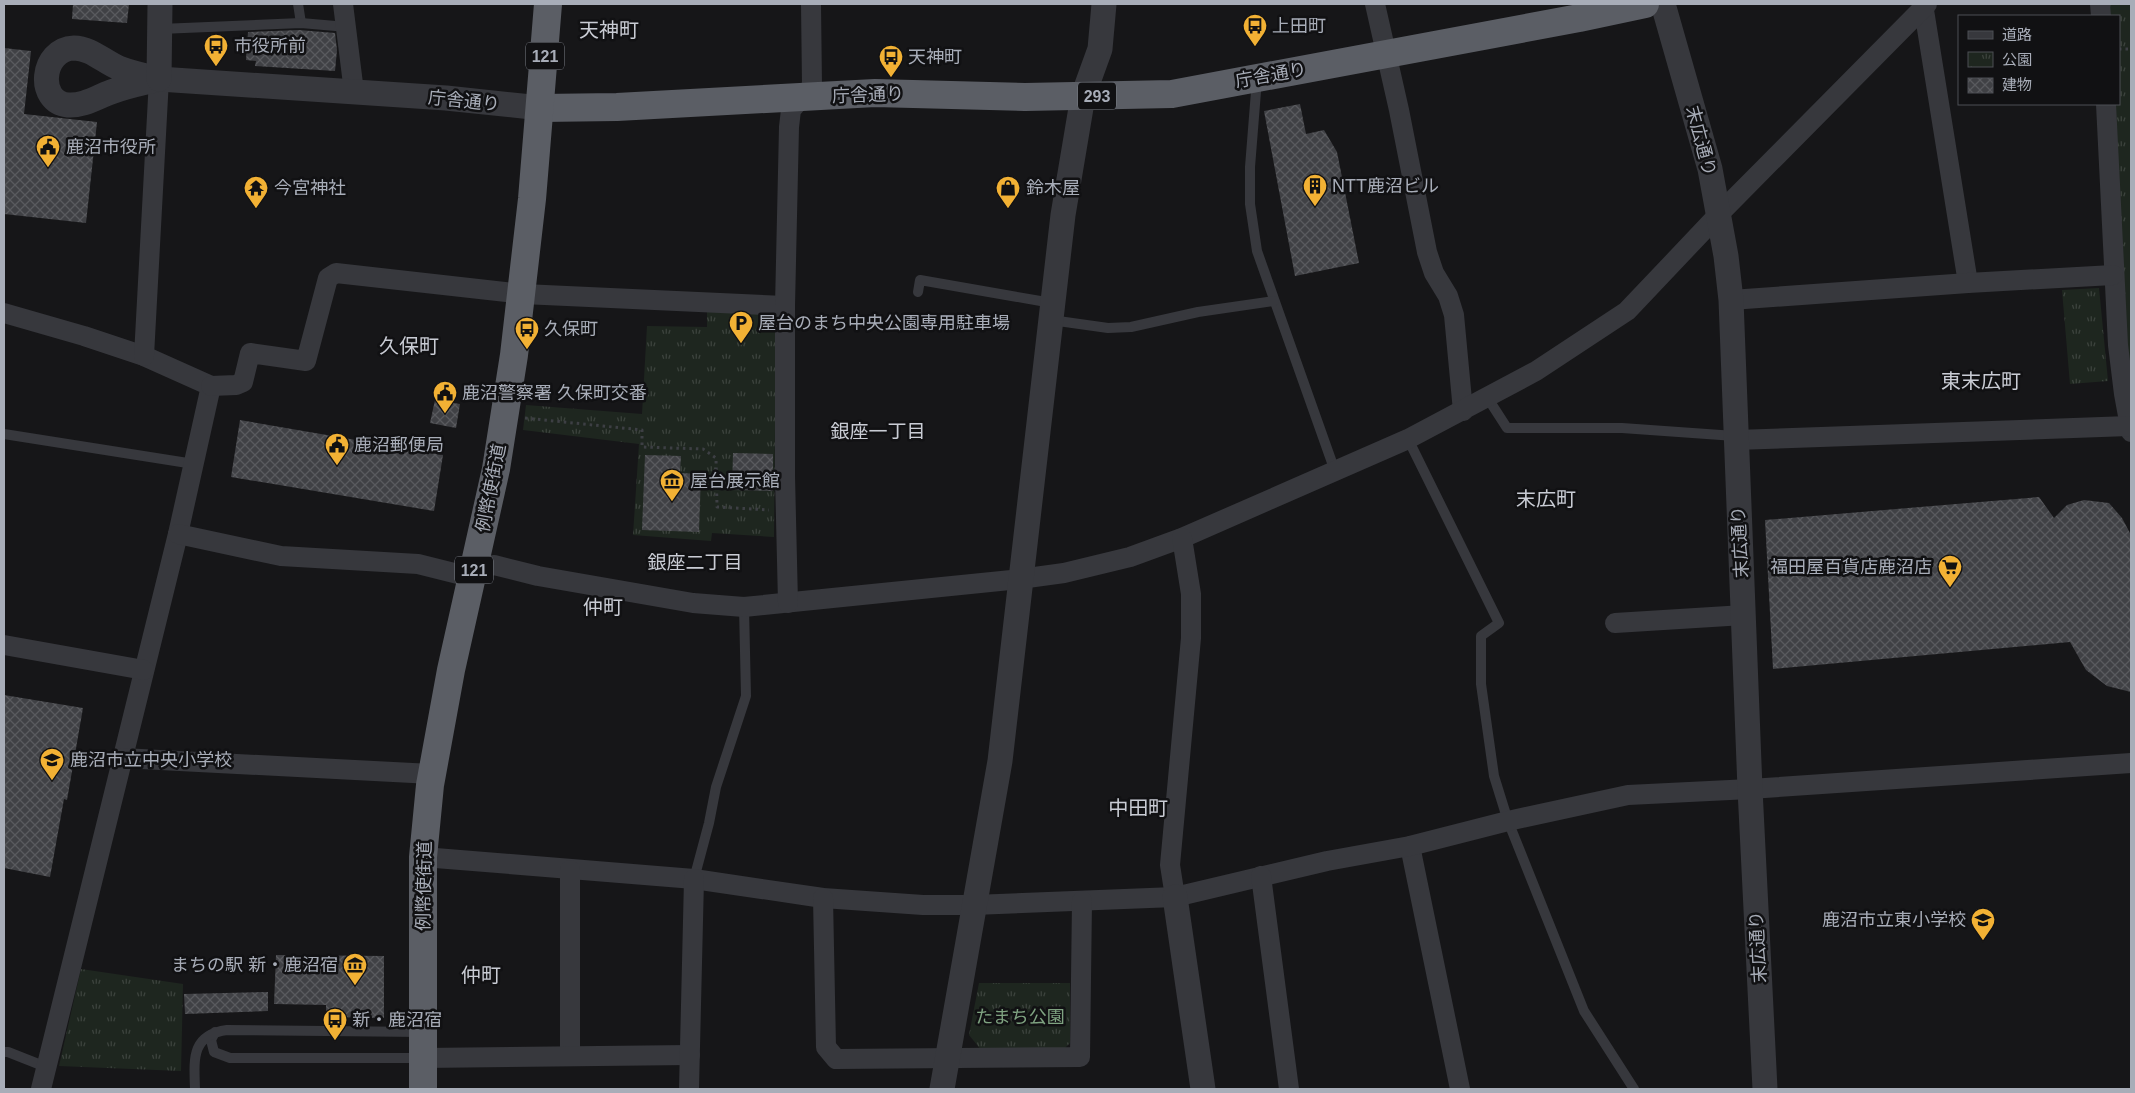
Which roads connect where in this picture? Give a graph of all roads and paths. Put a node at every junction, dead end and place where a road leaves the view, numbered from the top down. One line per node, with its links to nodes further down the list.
1 (160, 4): 13 (street)
2 (298, 4): 11 (lane)
3 (344, 4): 12 (street)
4 (548, 4): 21 (highway, 例幣使街道 / 121)
5 (811, 4): 19 (street)
6 (1104, 4): 18 (street)
7 (1375, 4): 14 (street)
8 (1645, 4): 14 (highway, 庁舎通り / 293)
9 (1662, 4): 22 (street, 末広通り)
10 (1925, 5): 22 (street); 24 (street)
11 (301, 23): 12 (lane); 13 (lane)
12 (347, 27): 17 (street)
13 (160, 29): 16 (street)
14 (1386, 54): 15 (highway, 庁舎通り / 293); 35 (street)
15 (1257, 78): 18 (highway, 庁舎通り / 293); 28 (lane)
16 (159, 79): 17 (street, 庁舎通り); 32 (street)
17 (354, 92): 21 (street, 庁舎通り)
18 (1082, 96): 19 (highway, 庁舎通り / 293); 30 (street)
19 (802, 97): 21 (highway, 庁舎通り / 293); 29 (street)
20 (2106, 105): 23 (street)
21 (540, 108): 26 (highway, 例幣使街道 / 121)
22 (1719, 214): 27 (street, 末広通り); 34 (street)
23 (2114, 275): 24 (street); 37 (street)
24 (1968, 283): 27 (street)
25 (918, 292): 30 (lane)
26 (523, 294): 29 (street); 33 (street); 36 (highway, 例幣使街道 / 121)
27 (1731, 300): 39 (street, 末広通り)
28 (1274, 302): 30 (lane); 42 (lane)
29 (785, 306): 43 (street)
30 (1052, 312): 47 (street)
31 (4, 313): 32 (street)
32 (144, 356): 33 (street)
33 (211, 386): 41 (street)
34 (1487, 397): 35 (street); 39 (lane)
35 (1463, 411): 40 (street)
36 (505, 416): 43 (path); 46 (highway, 例幣使街道 / 121)
37 (2130, 429): 39 (street)
38 (4, 434): 41 (lane)
39 (1736, 438): 50 (street, 末広通り)
40 (1408, 439): 42 (street); 58 (lane)
41 (194, 464): 44 (street)
42 (1334, 471): 45 (street)
43 (786, 511): 48 (street)
44 (178, 534): 46 (street); 53 (street)
45 (1182, 538): 47 (street); 64 (street)
46 (474, 570): 49 (street); 56 (highway, 例幣使街道 / 121)
47 (1020, 579): 48 (street); 67 (street)
48 (788, 603): 49 (street)
49 (744, 607): 63 (lane)
50 (1744, 616): 51 (street); 57 (street, 末広通り)
51 (1615, 623)
52 (4, 645): 53 (street)
53 (144, 670): 54 (street)
54 (122, 758): 56 (street); 74 (street)
55 (2131, 763): 57 (street)
56 (432, 774): 60 (highway, 例幣使街道 / 121)
57 (1750, 789): 58 (street); 84 (street, 末広通り)
58 (1508, 821): 59 (street); 83 (lane)
59 (1410, 846): 62 (street); 82 (street)
60 (423, 857): 61 (street); 69 (highway, 例幣使街道 / 121)
61 (570, 870): 63 (street); 71 (street)
62 (1261, 876): 64 (street); 81 (street)
63 (694, 879): 65 (street); 72 (street)
64 (1175, 897): 66 (street); 80 (street)
65 (823, 898): 67 (street); 73 (street)
66 (1082, 901): 67 (street); 73 (street)
67 (973, 905): 73 (street)
68 (216, 1032): 69 (lane); 69 (lane); 76 (lane)
69 (423, 1045): 71 (street); 77 (highway, 例幣使街道 / 121)
70 (4, 1052): 74 (lane)
71 (570, 1056): 72 (street)
72 (690, 1056): 78 (street)
73 (947, 1059): 79 (street)
74 (46, 1067): 75 (street)
75 (41, 1089)
76 (195, 1089)
77 (423, 1089)
78 (689, 1089)
79 (942, 1089)
80 (1203, 1089)
81 (1289, 1089)
82 (1460, 1089)
83 (1634, 1089)
84 (1765, 1089)

